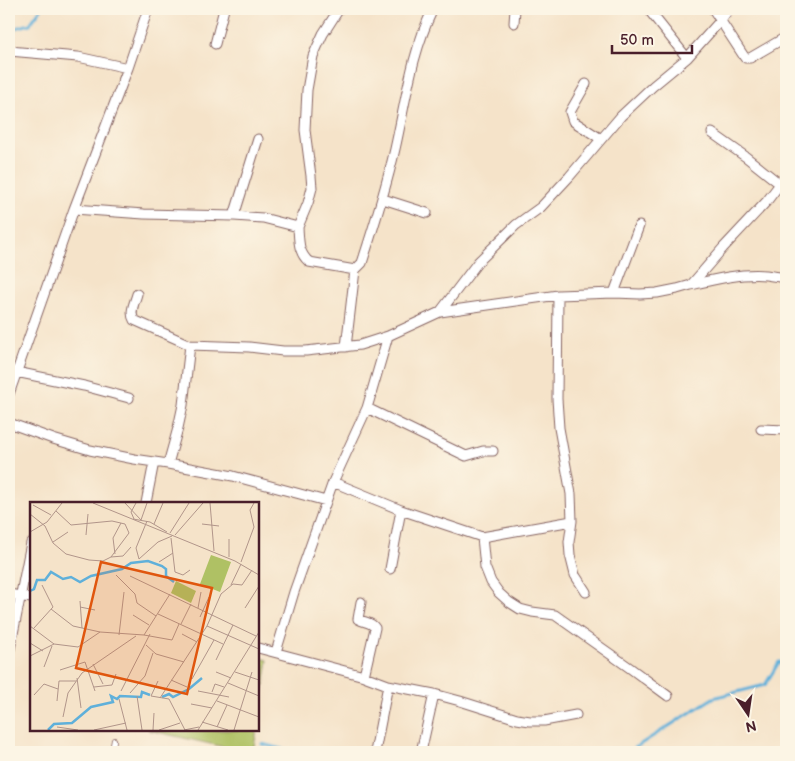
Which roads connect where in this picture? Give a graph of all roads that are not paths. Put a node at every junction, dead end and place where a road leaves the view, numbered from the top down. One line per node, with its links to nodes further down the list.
1 (148, 9): 15 (street)
2 (224, 9): 12 (street)
3 (339, 9): 27 (street)
4 (434, 9): 22 (street)
5 (515, 9): 10 (street)
6 (648, 9): 14 (street)
7 (713, 9): 9 (street)
8 (729, 9): 9 (street)
9 (720, 21): 11 (street); 14 (street)
10 (514, 23)
11 (786, 37)
12 (215, 44)
13 (9, 51): 15 (street)
14 (687, 58): 19 (street)
15 (128, 68): 23 (street)
16 (586, 84): 19 (street)
17 (712, 134): 21 (street)
18 (258, 139): 25 (street)
19 (601, 139): 34 (street)
20 (786, 176): 21 (street)
21 (780, 184): 30 (street)
22 (383, 199): 24 (street); 28 (street)
23 (74, 209): 25 (street); 38 (street)
24 (427, 213)
25 (234, 216): 27 (street)
26 (639, 226): 31 (street)
27 (298, 227): 28 (street)
28 (355, 270): 37 (street)
29 (786, 278): 30 (street)
30 (691, 285): 31 (street)
31 (614, 293): 33 (street)
32 (137, 294): 36 (street)
33 (558, 296): 34 (street); 52 (street)
34 (440, 312): 35 (street)
35 (388, 336): 37 (street); 41 (street)
36 (190, 345): 37 (street); 47 (street)
37 (346, 347)
38 (16, 372): 39 (street); 40 (street)
39 (9, 394)
40 (129, 398)
41 (367, 408): 45 (street); 48 (street)
42 (9, 423): 46 (street)
43 (761, 429): 44 (street)
44 (786, 430)
45 (493, 451)
46 (154, 462): 47 (street); 50 (street)
47 (168, 464): 49 (street)
48 (333, 482): 49 (street); 51 (street)
49 (326, 501): 62 (street)
50 (146, 502)
51 (401, 510): 53 (street); 55 (street)
52 (572, 521): 53 (street); 56 (street)
53 (482, 537): 67 (street)
54 (30, 548): 58 (street)
55 (390, 569)
56 (586, 592)
57 (9, 594): 58 (street)
58 (20, 596): 59 (street); 63 (street)
59 (30, 598)
60 (361, 602): 64 (street)
61 (259, 648): 62 (street)
62 (276, 652): 64 (street)
63 (9, 654)
64 (364, 676): 65 (street)
65 (388, 685): 66 (street); 72 (street)
66 (434, 694): 68 (street); 70 (street)
67 (668, 696)
68 (576, 715)
69 (114, 740): 71 (lane)
70 (423, 750)
71 (112, 752)
72 (375, 752)

